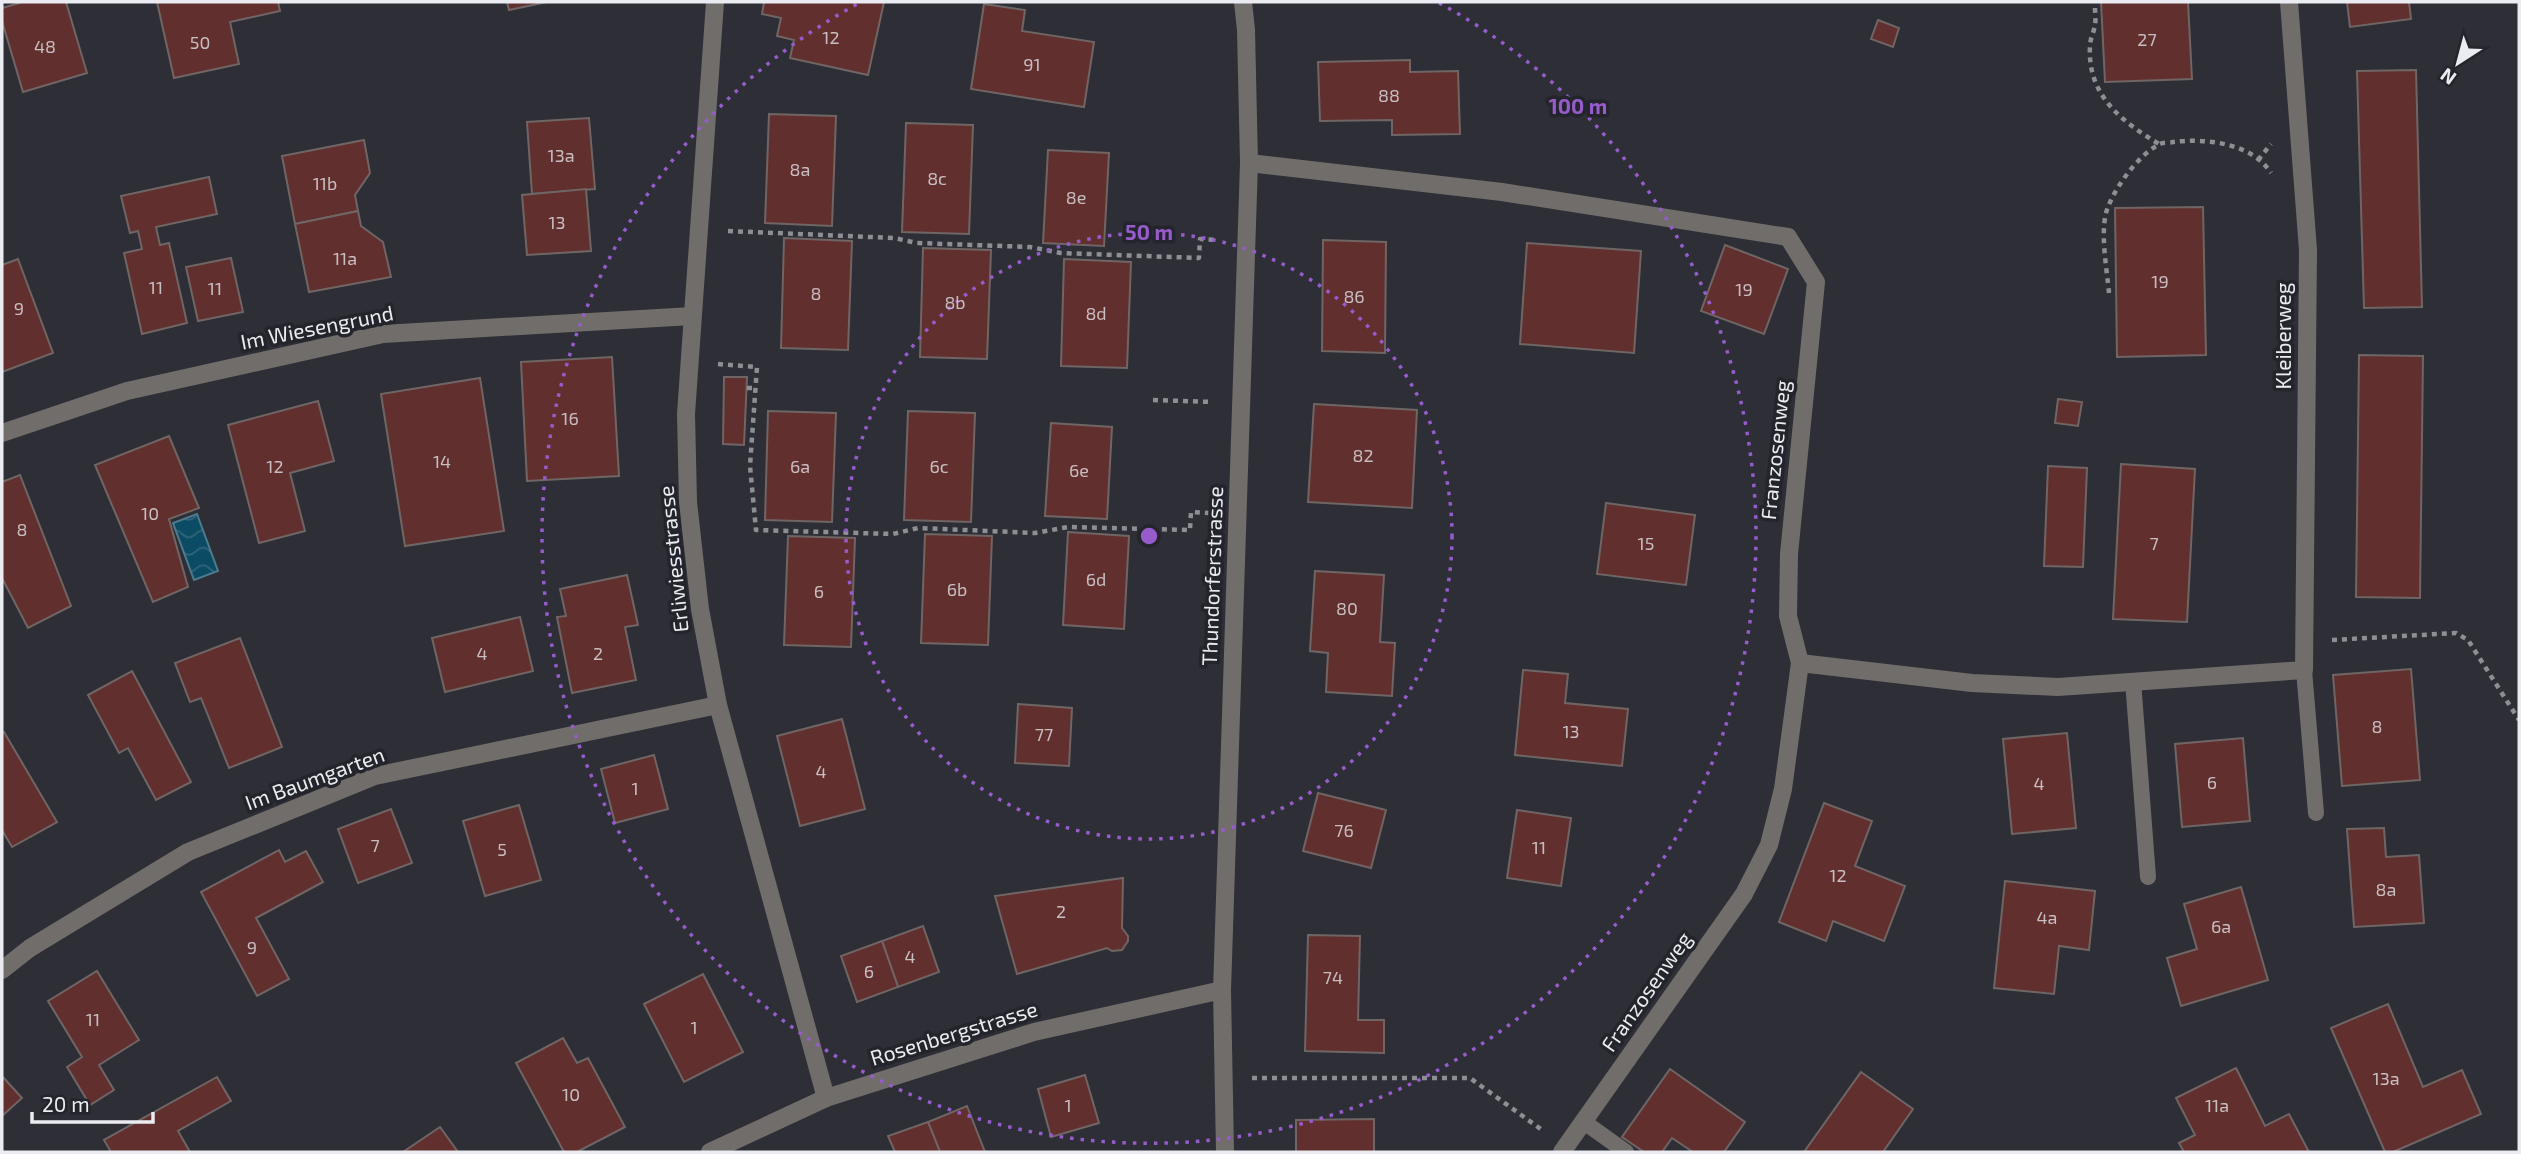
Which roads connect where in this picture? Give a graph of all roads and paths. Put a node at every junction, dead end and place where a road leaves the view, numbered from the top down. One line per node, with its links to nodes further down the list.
1 (715, 2): 8 (street, Erliwiesstrasse)
2 (1243, 2): 6 (street, Thundorferstrasse)
3 (2289, 2): 7 (street, Kleiberweg)
4 (2095, 8): 5 (path)
5 (2159, 144): 7 (path); 10 (path)
6 (1249, 163): 9 (street, Thundorferstrasse); 20 (street, Franzosenweg)
7 (2304, 190): 19 (street, Kleiberweg)
8 (698, 230): 9 (path); 11 (street, Erliwiesstrasse)
9 (1247, 242): 18 (street, Thundorferstrasse)
10 (2109, 293)
11 (692, 316): 12 (street, Erliwiesstrasse); 17 (street, Im Wiesengrund)
12 (689, 363): 14 (path); 23 (street, Erliwiesstrasse)
13 (747, 388): 14 (path)
14 (755, 388): 18 (path)
15 (1153, 400): 16 (path)
16 (1194, 401)
17 (2, 433)
18 (1238, 514): 28 (street, Thundorferstrasse)
19 (2305, 642): 21 (street, Kleiberweg); 24 (path)
20 (1800, 663): 22 (street); 31 (street, Franzosenweg)
21 (2304, 670): 22 (street); 25 (lane, Kleiberweg)
22 (2133, 681): 26 (lane)
23 (718, 705): 27 (street, Im Baumgarten); 30 (street, Erliwiesstrasse)
24 (2519, 720)
25 (2316, 813)
26 (2148, 877)
27 (2, 970)
28 (1222, 990): 30 (street, Rosenbergstrasse); 34 (street, Thundorferstrasse)
29 (1261, 1078): 32 (path)
30 (826, 1098): 33 (street, Rosenbergstrasse)
31 (1584, 1122): 32 (street, Franzosenweg); 35 (lane)
32 (1564, 1150)
33 (710, 1152)
34 (1225, 1152)
35 (1626, 1152)

